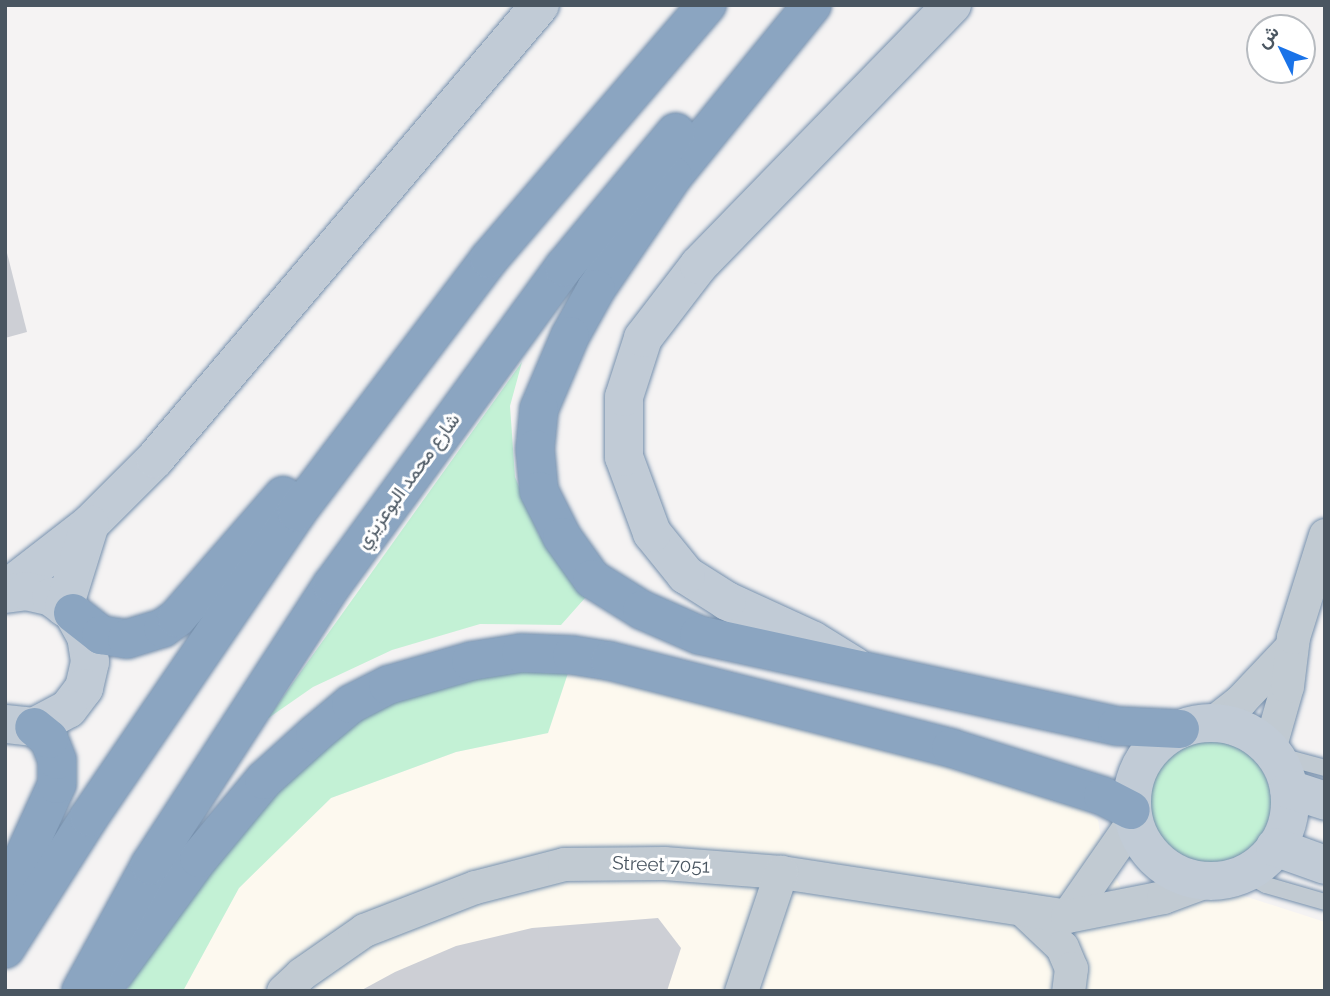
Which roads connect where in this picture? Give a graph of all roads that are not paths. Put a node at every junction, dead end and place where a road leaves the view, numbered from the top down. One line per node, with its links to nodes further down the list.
1 (540, 5): 8 (street)
2 (785, 5): 6 (highway, شارع محمد البوعزيزي)
3 (812, 5): 6 (highway)
4 (952, 5): 13 (street)
5 (704, 8): 7 (highway)
6 (758, 52): 13 (highway); 31 (highway, شارع محمد البوعزيزي)
7 (489, 259): 11 (highway); 30 (highway)
8 (90, 524): 10 (street); 11 (street)
9 (1325, 535): 12 (street)
10 (5, 592): 11 (street)
11 (69, 610): 15 (street)
12 (1291, 647): 14 (street); 16 (street)
13 (858, 669): 14 (highway)
14 (1196, 726): 16 (street); 20 (street)
15 (16, 730): 25 (highway)
16 (1271, 751): 17 (lane); 18 (street)
17 (1325, 768)
18 (1289, 789): 19 (street); 21 (street)
19 (1325, 801)
20 (1132, 816): 26 (street); 29 (street); 32 (highway)
21 (1275, 847): 22 (street); 24 (street)
22 (1325, 864)
23 (781, 872): 28 (street, Street 7051); 33 (street, Street 7051); 34 (street)
24 (1245, 873): 26 (street); 27 (lane)
25 (9, 875)
26 (1206, 881): 29 (street, Street 7051)
27 (1325, 902)
28 (1022, 909): 29 (street, Street 7051); 35 (street)
29 (1067, 916)
30 (5, 949)
31 (81, 991)
32 (102, 991)
33 (283, 991)
34 (741, 991)
35 (1069, 991)

